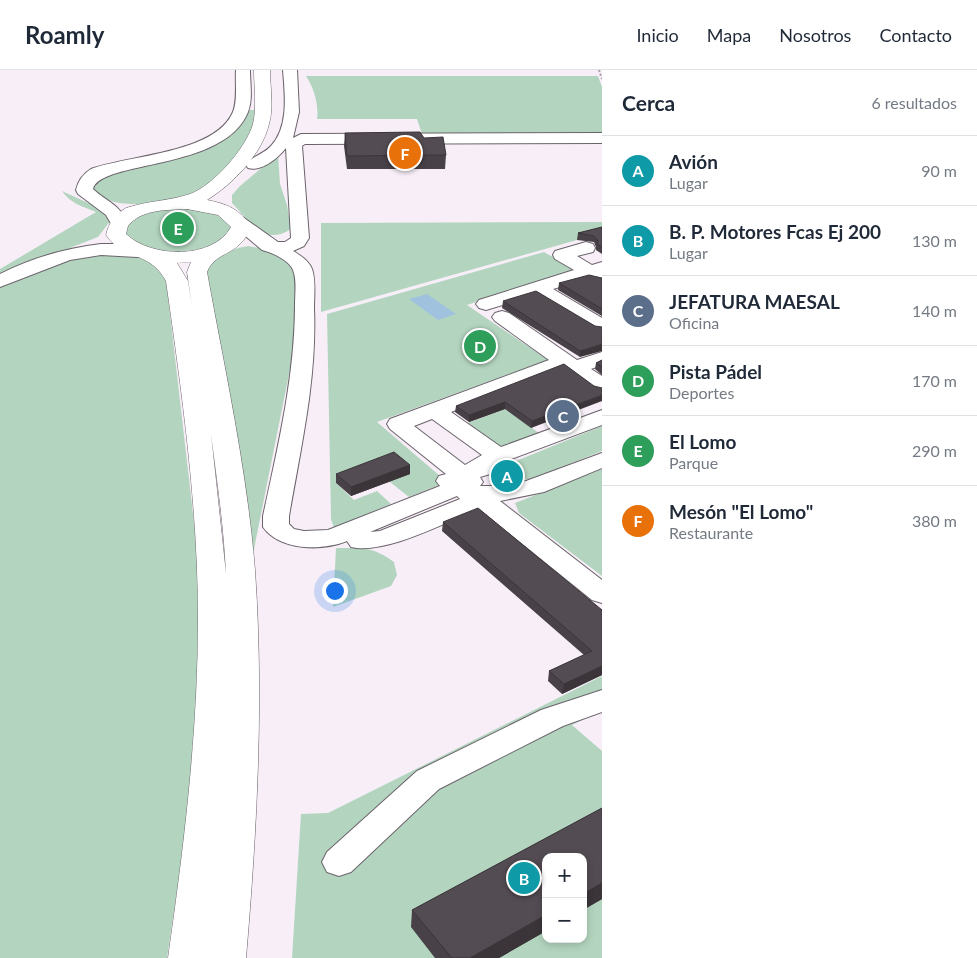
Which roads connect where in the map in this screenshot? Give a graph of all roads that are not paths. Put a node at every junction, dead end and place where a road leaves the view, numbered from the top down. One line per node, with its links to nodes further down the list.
1 (243, 70): 10 (street)
2 (262, 70): 11 (main road)
3 (276, 70): 9 (main road)
4 (291, 77): 5 (street); 9 (street)
5 (301, 138): 6 (street); 15 (street)
6 (432, 138): 7 (street); 8 (street)
7 (602, 138)
8 (602, 146)
9 (254, 165): 13 (main road)
10 (99, 202): 12 (street); 14 (street)
11 (170, 204): 12 (main road); 13 (main road)
12 (147, 208): 14 (main road)
13 (236, 219): 16 (street); 19 (main road)
14 (117, 226): 20 (main road); 21 (street)
15 (300, 231): 16 (street); 17 (street)
16 (259, 238): 17 (street)
17 (279, 248): 19 (street); 36 (street)
18 (586, 248): 22 (street)
19 (219, 249): 20 (main road); 41 (main road)
20 (146, 254): 21 (street); 40 (main road)
21 (67, 256): 23 (street)
22 (598, 273): 24 (street)
23 (0, 281)
24 (537, 288): 25 (street); 27 (street)
25 (486, 304)
26 (502, 317): 29 (street)
27 (602, 327)
28 (602, 358): 29 (street)
29 (570, 364): 30 (street); 31 (street)
30 (602, 386)
31 (434, 410): 33 (street); 35 (street)
32 (602, 417): 33 (street)
33 (498, 456): 35 (street)
34 (602, 460): 35 (street)
35 (474, 486): 36 (street); 36 (street); 36 (street); 37 (street)
36 (304, 539)
37 (602, 594)
38 (602, 701): 39 (street)
39 (339, 862)
40 (188, 958)
41 (226, 958)

